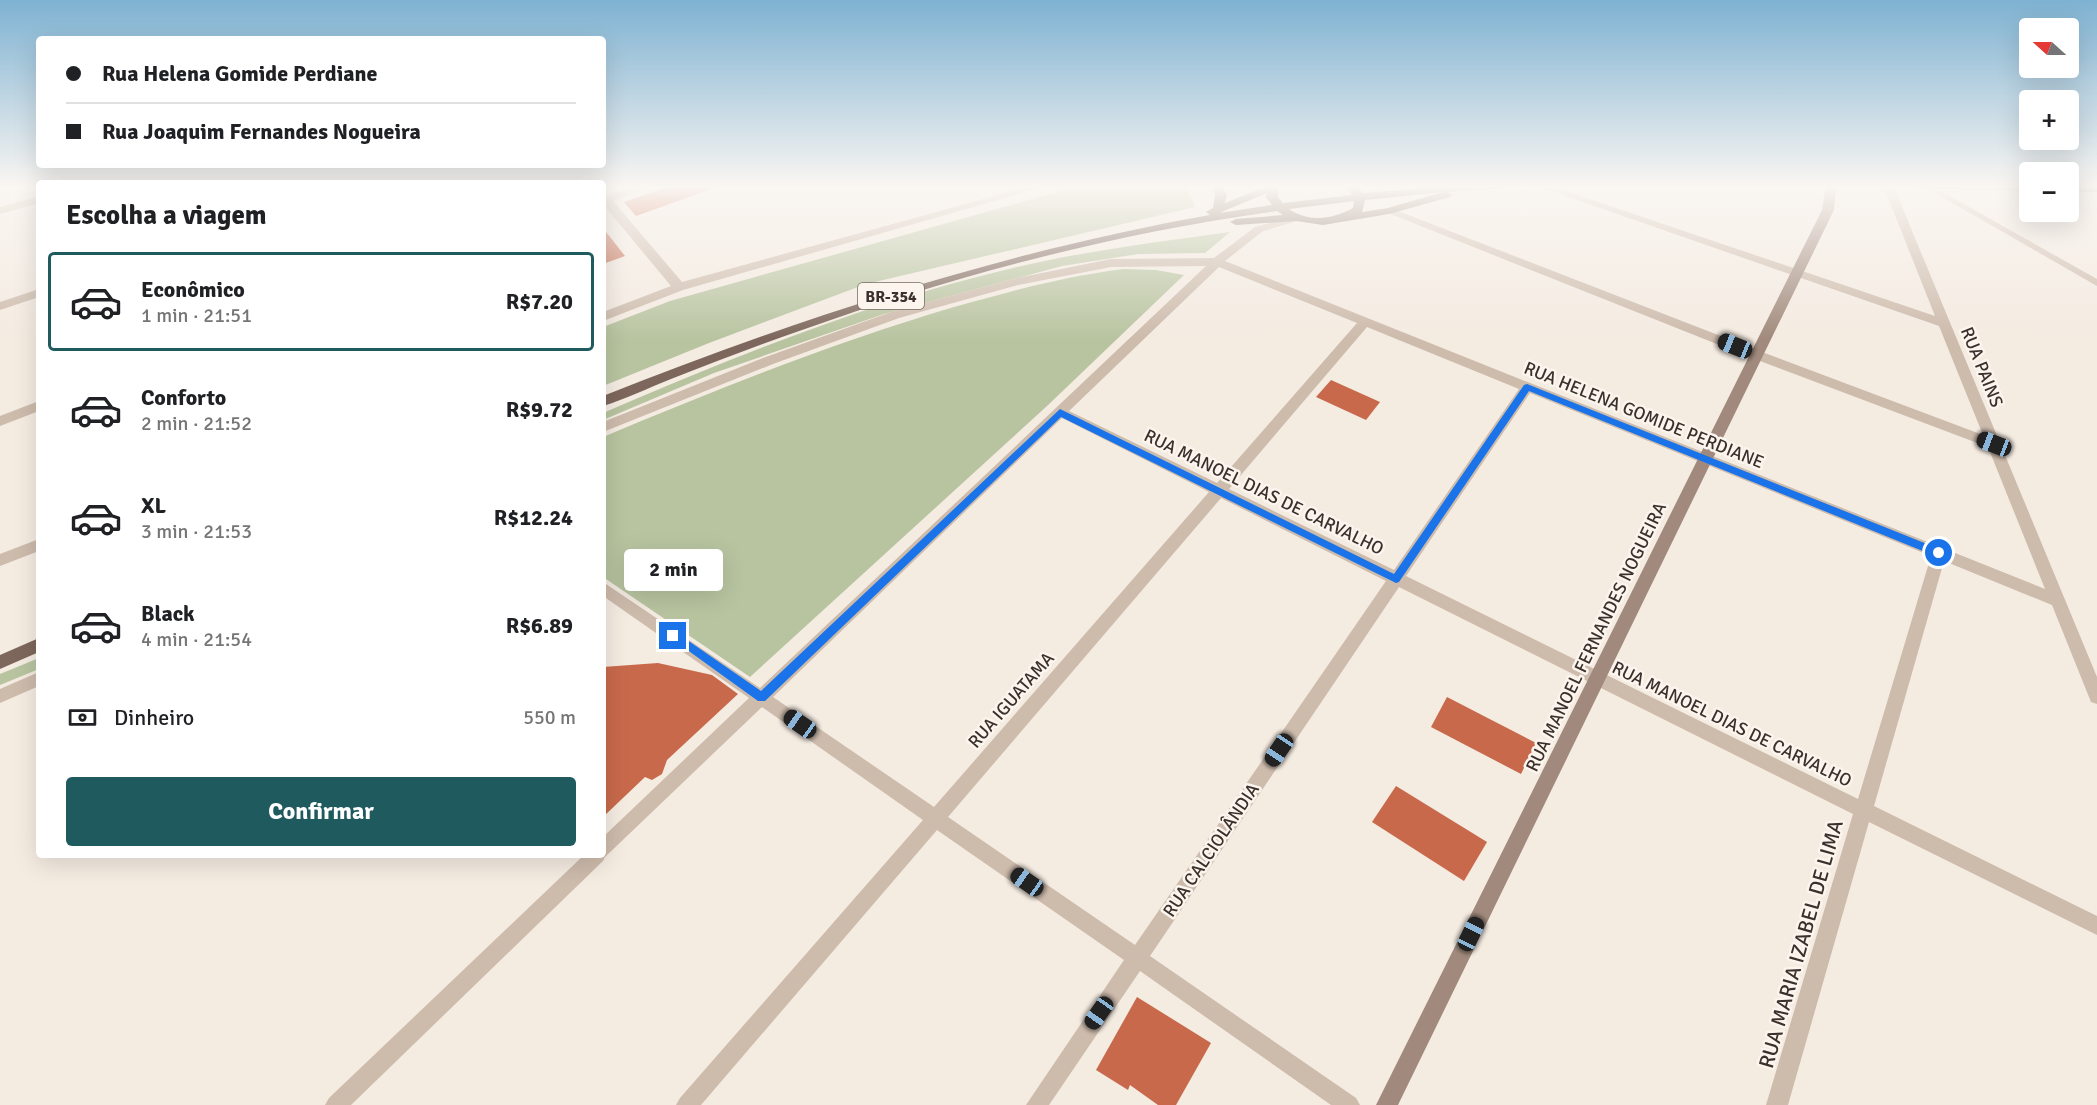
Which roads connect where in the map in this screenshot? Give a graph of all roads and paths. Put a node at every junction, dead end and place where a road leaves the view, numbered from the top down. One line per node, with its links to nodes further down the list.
1 (636, 237): 13 (street)
2 (856, 237): 13 (street)
3 (1116, 237): 21 (main road, BR-354)
4 (1250, 237): 10 (street)
5 (1454, 237): 19 (street)
6 (1691, 237): 11 (street)
7 (1815, 237): 11 (street, RUA MANOEL FERNANDES NOGUEIRA)
8 (1909, 237): 18 (street, RUA PAINS)
9 (2016, 237): 12 (lane)
10 (1217, 262): 17 (street, RUA HELENA GOMIDE PERDIANE); 23 (street); 25 (street)
11 (1797, 273): 18 (street); 19 (street, RUA MANOEL FERNANDES NOGUEIRA)
12 (2097, 283)
13 (679, 286): 16 (street)
14 (36, 294): 15 (street)
15 (0, 306)
16 (606, 316)
17 (1365, 322): 20 (street, RUA HELENA GOMIDE PERDIANE); 28 (street, RUA IGUATAMA)
18 (1945, 324): 26 (street, RUA PAINS)
19 (1756, 355): 26 (street); 27 (street, RUA MANOEL FERNANDES NOGUEIRA)
20 (1527, 387): 27 (street, RUA HELENA GOMIDE PERDIANE); 32 (street, RUA CALCIOLÂNDIA)
21 (606, 400)
22 (36, 407): 24 (street)
23 (1060, 412): 28 (street, RUA MANOEL DIAS DE CARVALHO); 41 (street)
24 (0, 421)
25 (606, 426)
26 (1994, 444): 34 (street, RUA PAINS)
27 (1706, 459): 30 (street, RUA HELENA GOMIDE PERDIANE); 37 (street, RUA MANOEL FERNANDES NOGUEIRA)
28 (1218, 491): 32 (street, RUA MANOEL DIAS DE CARVALHO); 43 (street, RUA IGUATAMA)
29 (36, 546): 31 (street)
30 (1939, 553): 34 (street, RUA HELENA GOMIDE PERDIANE); 42 (street, RUA MARIA IZABEL DE LIMA)
31 (0, 560)
32 (1396, 579): 37 (street, RUA MANOEL DIAS DE CARVALHO); 47 (street, RUA CALCIOLÂNDIA)
33 (606, 590): 41 (street)
34 (2058, 601): 40 (street, RUA PAINS)
35 (36, 646): 36 (main road)
36 (0, 662)
37 (1597, 679): 42 (street, RUA MANOEL DIAS DE CARVALHO); 52 (street, RUA MANOEL FERNANDES NOGUEIRA)
38 (36, 680): 39 (street)
39 (0, 696)
40 (2097, 697)
41 (761, 698): 43 (street); 44 (street)
42 (1863, 810): 46 (street, RUA MANOEL DIAS DE CARVALHO); 53 (street, RUA MARIA IZABEL DE LIMA)
43 (935, 818): 47 (street); 49 (street, RUA IGUATAMA)
44 (606, 846)
45 (594, 858): 48 (street)
46 (2097, 926)
47 (1137, 958): 50 (street, RUA CALCIOLÂNDIA); 51 (street)
48 (336, 1105)
49 (687, 1105)
50 (1037, 1105)
51 (1349, 1105)
52 (1387, 1105)
53 (1777, 1105)

